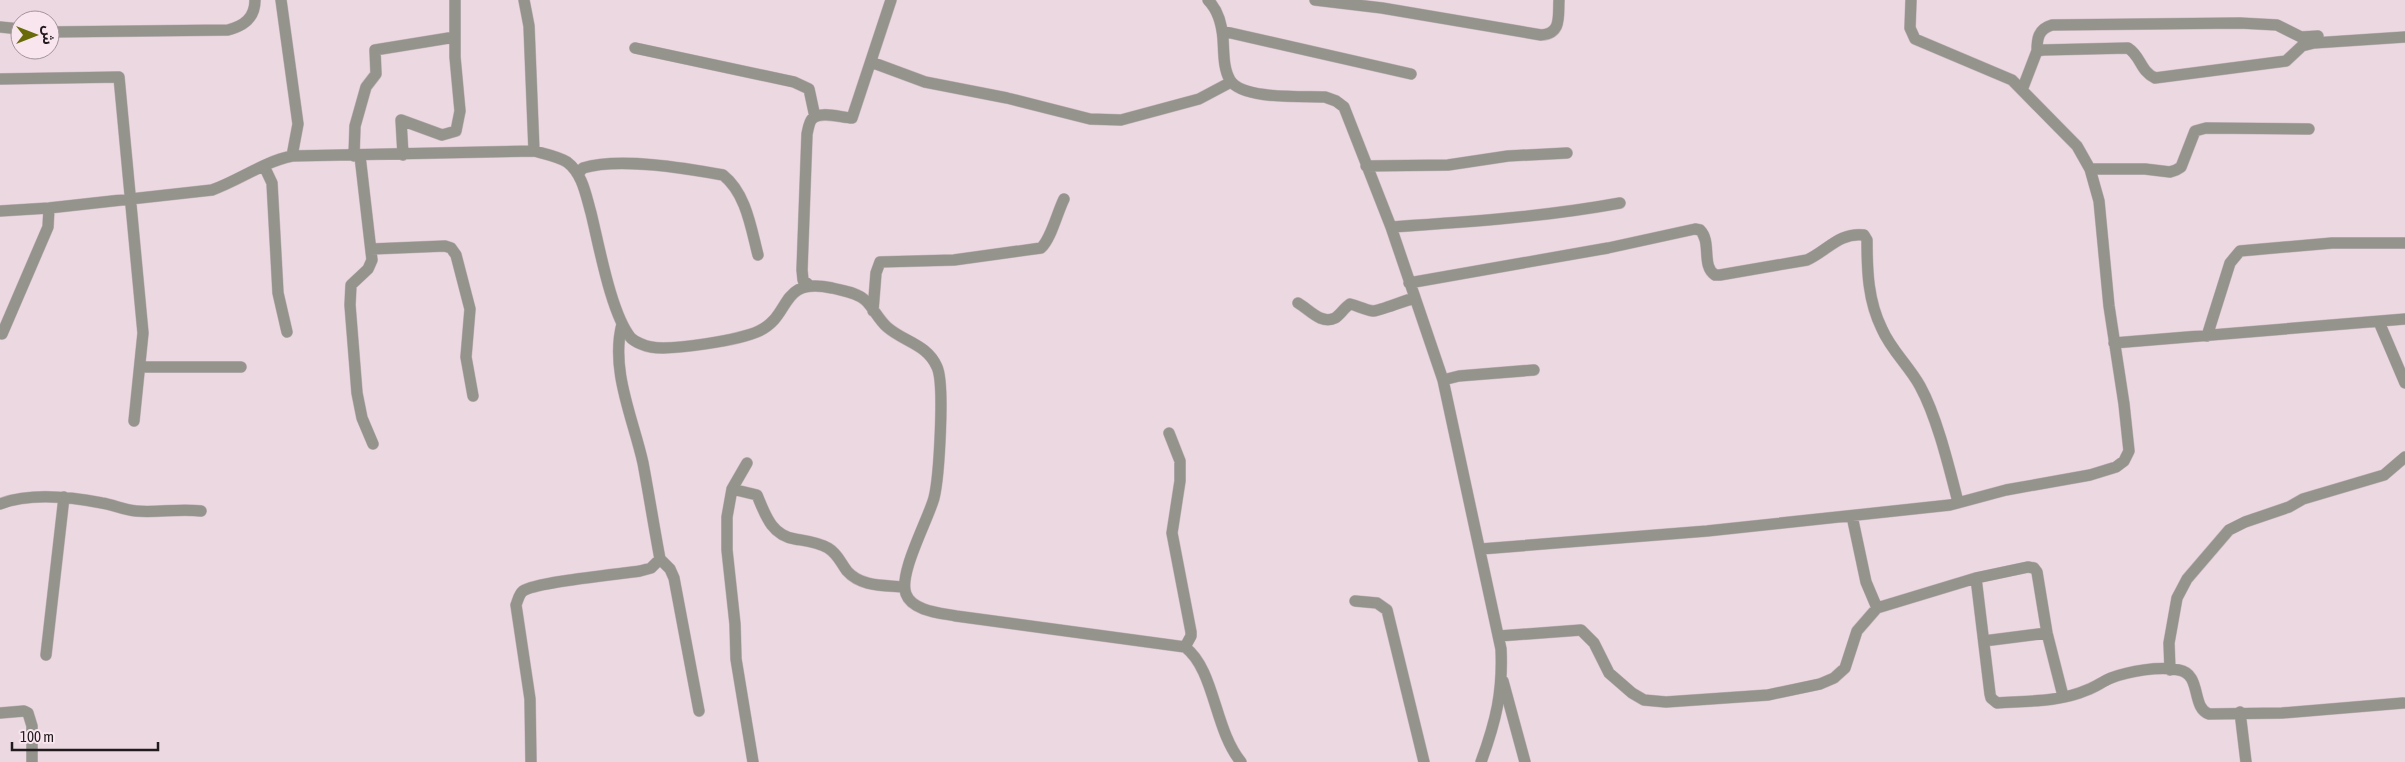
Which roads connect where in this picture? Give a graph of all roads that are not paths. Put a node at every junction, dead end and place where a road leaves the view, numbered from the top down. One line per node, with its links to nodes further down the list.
1 (254, 0): 12 (street)
2 (281, 0): 27 (street)
3 (455, 0): 13 (street)
4 (524, 0): 24 (street)
5 (892, 0): 17 (street)
6 (1208, 0): 11 (street)
7 (1315, 0): 8 (street)
8 (1559, 0)
9 (1912, 0): 21 (street)
10 (2405, 30): 16 (street)
11 (1222, 31): 18 (street); 20 (street)
12 (60, 32)
13 (455, 37): 26 (street); 28 (street)
14 (2405, 37): 16 (street)
15 (635, 48): 22 (street)
16 (2037, 51): 21 (street)
17 (871, 62): 20 (street); 22 (street)
18 (1411, 74)
19 (0, 78): 34 (street)
20 (1231, 82): 30 (street)
21 (2022, 90): 31 (street)
22 (815, 117): 43 (street)
23 (2309, 128): 31 (street)
24 (534, 151): 26 (street); 32 (street)
25 (1567, 153): 30 (street)
26 (403, 155): 28 (street)
27 (292, 156): 28 (street); 29 (street)
28 (357, 156): 40 (street)
29 (264, 166): 34 (street); 50 (street)
30 (1366, 166): 38 (street)
31 (2090, 169): 53 (street)
32 (578, 174): 41 (street); 49 (street)
33 (1064, 199): 46 (street)
34 (132, 200): 36 (street); 54 (street)
35 (1620, 203): 38 (street)
36 (49, 208): 37 (street); 51 (street)
37 (0, 211)
38 (1391, 227): 42 (street)
39 (2405, 243): 52 (street)
40 (372, 249): 59 (street); 62 (street)
41 (758, 255)
42 (1409, 283): 44 (street); 67 (street)
43 (809, 285): 46 (street); 49 (street)
44 (1415, 298): 45 (street); 57 (street)
45 (1298, 303)
46 (873, 311): 74 (street)
47 (2405, 319): 48 (street)
48 (2379, 322): 52 (street); 58 (street)
49 (622, 324): 72 (street)
50 (287, 332)
51 (2, 334)
52 (2207, 336): 53 (street)
53 (2114, 343): 67 (street)
54 (140, 367): 55 (street); 60 (street)
55 (241, 367)
56 (1534, 370): 57 (street)
57 (1443, 380): 71 (street)
58 (2405, 383)
59 (473, 396)
60 (134, 421)
61 (1169, 433): 80 (street)
62 (372, 444)
63 (2405, 457): 82 (street)
64 (747, 463): 65 (street)
65 (732, 489): 74 (street); 91 (street)
66 (64, 498): 68 (street); 69 (street); 81 (street)
67 (1958, 502): 70 (street)
68 (0, 504)
69 (201, 511)
70 (1852, 516): 71 (street); 76 (street)
71 (1481, 549): 78 (street)
72 (660, 559): 86 (street); 90 (street)
73 (1976, 578): 76 (street); 77 (street); 79 (street)
74 (904, 586): 80 (street)
75 (1355, 601): 93 (street)
76 (1877, 608): 78 (street)
77 (2047, 633): 79 (street); 84 (street)
78 (1499, 636): 83 (street)
79 (1984, 641): 84 (street)
80 (1185, 647): 92 (street)
81 (46, 655)
82 (2170, 670): 84 (street); 87 (street)
83 (1502, 680): 94 (street); 95 (street)
84 (2063, 696)
85 (2403, 703): 87 (street)
86 (699, 711)
87 (2240, 712): 96 (street)
88 (0, 713): 89 (street)
89 (32, 762)
90 (530, 762)
91 (753, 762)
92 (1241, 762)
93 (1424, 762)
94 (1481, 762)
95 (1525, 762)
96 (2246, 762)

